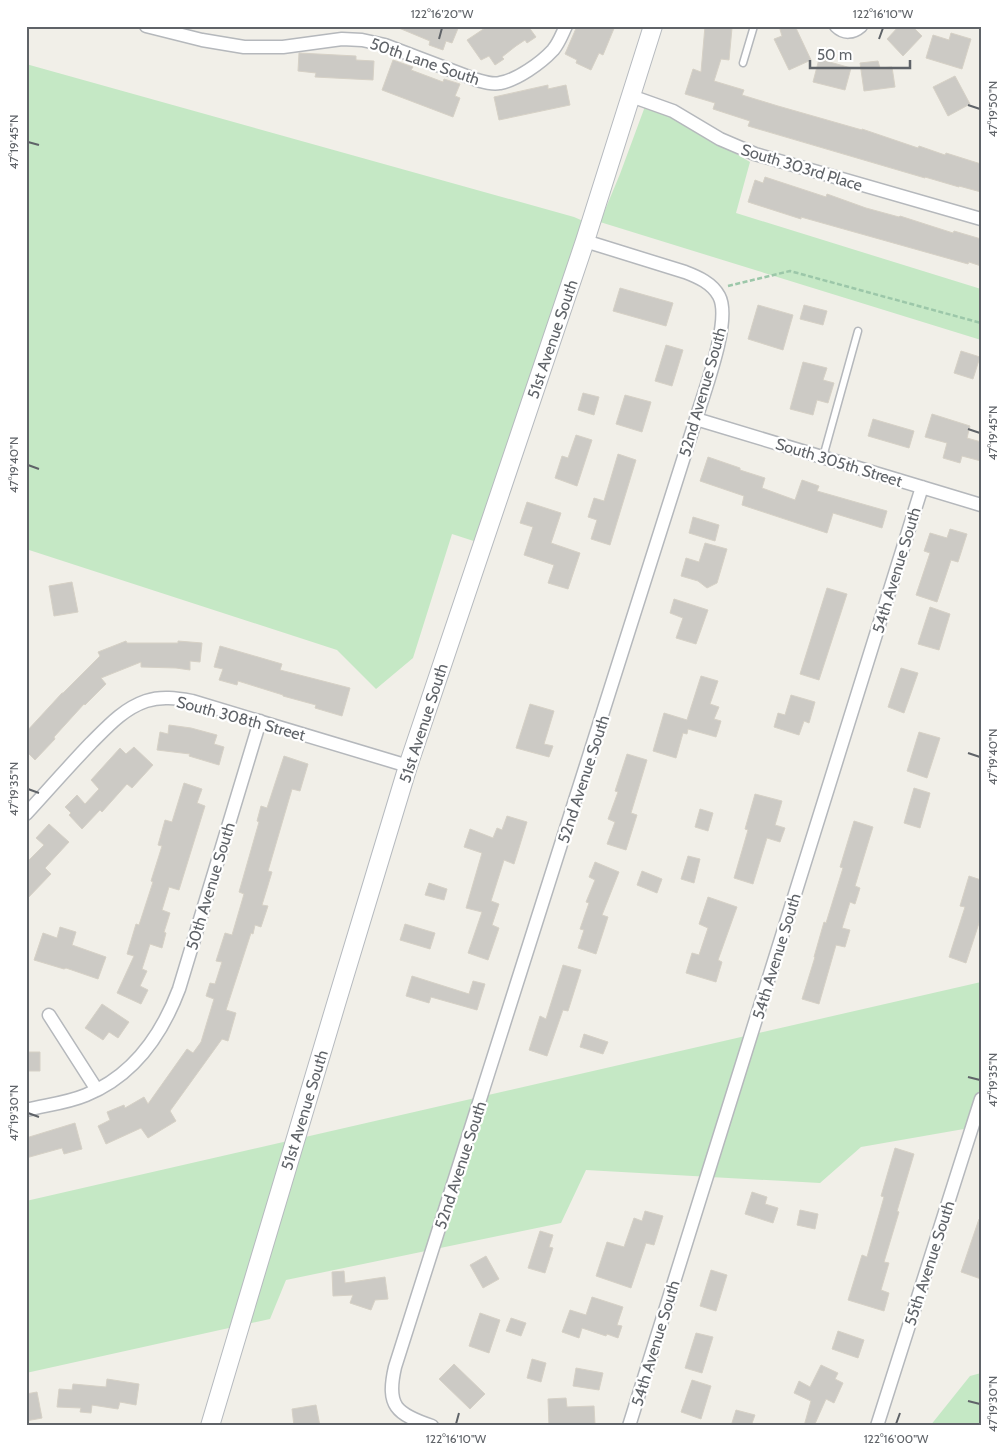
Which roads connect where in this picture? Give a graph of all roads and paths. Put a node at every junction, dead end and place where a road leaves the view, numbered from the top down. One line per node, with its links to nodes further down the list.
1 (146, 26): 2 (street, 50th Lane South)
2 (566, 26)
3 (653, 26): 8 (main road, 51st Avenue South)
4 (754, 26): 7 (lane)
5 (836, 26): 6 (street)
6 (861, 26)
7 (743, 63)
8 (631, 96): 9 (street, South 303rd Place); 10 (main road, 51st Avenue South)
9 (981, 219)
10 (585, 241): 11 (street); 19 (main road, 51st Avenue South)
11 (714, 289): 12 (path); 14 (street, 52nd Avenue South)
12 (981, 323)
13 (858, 331): 15 (lane)
14 (696, 420): 15 (street, South 305th Street); 26 (street, 52nd Avenue South)
15 (823, 457): 16 (street, South 305th Street)
16 (922, 487): 17 (street, South 305th Street); 27 (street, 54th Avenue South)
17 (981, 505)
18 (260, 721): 19 (street, South 308th Street); 20 (street, South 308th Street); 22 (street, 50th Avenue South)
19 (408, 766): 25 (main road, 51st Avenue South)
20 (26, 814)
21 (49, 1015): 22 (street)
22 (97, 1090): 24 (street, 50th Avenue South)
23 (981, 1099): 28 (street, 55th Avenue South)
24 (26, 1110)
25 (210, 1426)
26 (432, 1426)
27 (629, 1426)
28 (878, 1426)

